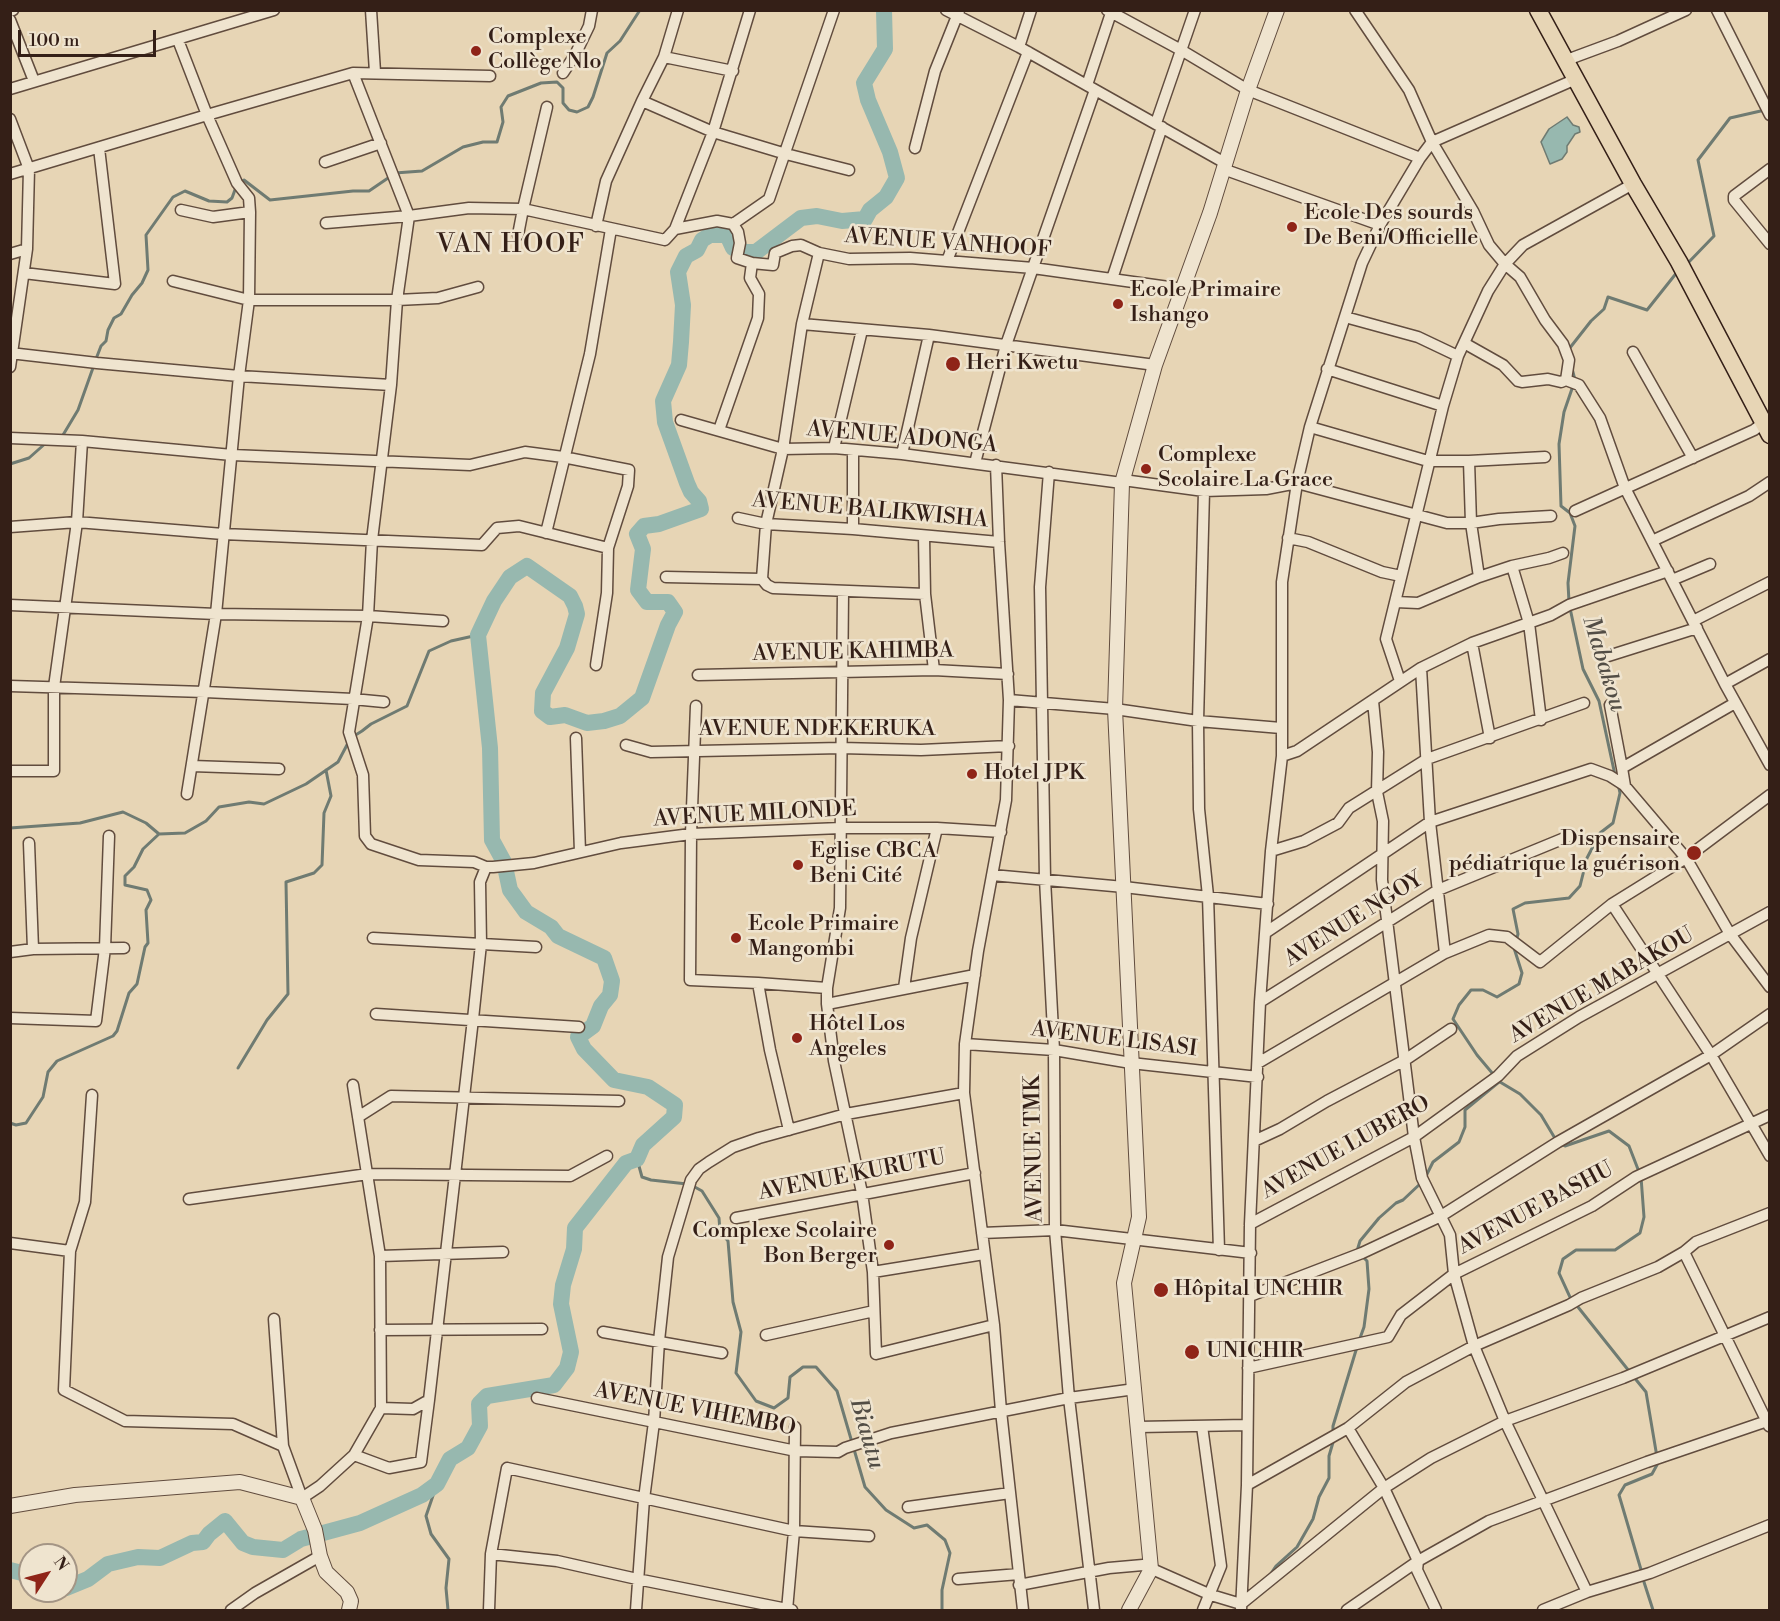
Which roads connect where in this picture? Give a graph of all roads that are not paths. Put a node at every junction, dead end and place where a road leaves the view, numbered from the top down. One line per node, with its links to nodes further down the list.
1 (274, 10): 15 (street)
2 (371, 10): 25 (street)
3 (592, 10): 27 (street)
4 (678, 10): 22 (street)
5 (750, 10): 24 (street)
6 (834, 10): 45 (street)
7 (946, 10): 17 (street)
8 (1031, 10): 20 (street)
9 (1195, 10): 21 (street)
10 (1355, 10): 41 (street)
11 (1538, 10): 23 (main road)
12 (1686, 10): 23 (street)
13 (1717, 10): 37 (street)
14 (1110, 11): 21 (street); 31 (street)
15 (261, 12): 19 (street)
16 (1274, 12): 33 (street)
17 (958, 13): 20 (street); 44 (street)
18 (10, 20): 30 (street)
19 (178, 40): 30 (street); 36 (street)
20 (1023, 49): 31 (street); 69 (street)
21 (1181, 50): 33 (street); 39 (street)
22 (664, 57): 24 (street); 34 (street)
23 (1564, 61): 29 (main road)
24 (733, 71): 40 (street)
25 (375, 72): 26 (street); 28 (street)
26 (353, 73): 36 (street); 42 (street)
27 (563, 73)
28 (490, 76)
29 (1576, 79): 41 (street); 53 (main road)
30 (34, 81): 32 (street)
31 (1091, 87): 39 (street); 72 (street)
32 (10, 89)
33 (1248, 90): 46 (street); 48 (street)
34 (642, 101): 40 (street); 61 (street)
35 (547, 107): 54 (street)
36 (207, 115): 43 (street); 56 (street)
37 (1770, 115)
38 (10, 119): 49 (street)
39 (1159, 125): 48 (street); 74 (street)
40 (713, 132): 45 (street); 63 (street)
41 (1432, 142): 46 (street); 71 (street)
42 (381, 143): 47 (street); 57 (street)
43 (99, 148): 49 (street); 73 (street)
44 (915, 148)
45 (786, 154): 51 (street); 59 (street)
46 (1420, 158): 60 (street)
47 (325, 162)
48 (1224, 166): 60 (street); 77 (street)
49 (29, 169): 52 (street); 66 (street)
50 (1770, 169): 65 (street)
51 (849, 170)
52 (10, 174)
53 (1633, 184): 71 (street); 97 (main road)
54 (523, 209): 57 (street); 61 (street); 64 (street)
55 (181, 210): 56 (street)
56 (250, 212): 78 (street)
57 (409, 216): 58 (street); 79 (street)
58 (326, 224)
59 (733, 224): 63 (street); 70 (street)
60 (1380, 225): 80 (street)
61 (596, 226): 62 (street)
62 (611, 229): 63 (street); 107 (street)
63 (675, 229)
64 (518, 235)
65 (1770, 244)
66 (27, 249): 68 (street); 73 (street)
67 (819, 253): 69 (street, AVENUE VANHOOF); 70 (street); 81 (street, AVENUE VANHOOF)
68 (10, 254)
69 (947, 261): 72 (street, AVENUE VANHOOF)
70 (752, 263): 99 (street)
71 (1505, 264): 84 (street); 93 (street)
72 (1033, 268): 74 (street, AVENUE VANHOOF); 85 (street)
73 (24, 273): 87 (street)
74 (1112, 279): 77 (street, AVENUE VANHOOF)
75 (172, 281): 78 (street)
76 (478, 287): 79 (street)
77 (1183, 289): 89 (street)
78 (249, 300): 79 (street); 92 (street)
79 (397, 300): 94 (street)
80 (1345, 317): 88 (street); 91 (street)
81 (802, 324): 82 (street); 103 (street, AVENUE VANHOOF)
82 (862, 330): 83 (street); 102 (street)
83 (929, 335): 85 (street); 105 (street)
84 (1464, 343): 88 (street); 93 (street)
85 (1006, 345): 89 (street); 113 (street)
86 (1633, 352): 109 (street)
87 (12, 353): 90 (street); 92 (street)
88 (1458, 356): 95 (street)
89 (1155, 364): 116 (street)
90 (10, 367)
91 (1327, 369): 95 (street); 98 (street)
92 (239, 376): 94 (street); 106 (street)
93 (1572, 381): 119 (street)
94 (391, 385): 110 (street)
95 (1443, 406): 111 (street)
96 (681, 420): 99 (street, AVENUE ADONGA)
97 (1768, 425): 109 (street)
98 (1310, 427): 111 (street); 118 (street)
99 (719, 430): 103 (street, AVENUE ADONGA)
100 (10, 438): 101 (street)
101 (82, 441): 106 (street); 125 (street)
102 (834, 448): 103 (street, AVENUE ADONGA); 104 (street, AVENUE ADONGA)
103 (783, 449): 127 (street, AVENUE VANHOOF)
104 (853, 450): 105 (street, AVENUE ADONGA); 129 (street)
105 (902, 454): 113 (street, AVENUE ADONGA)
106 (232, 455): 110 (street); 131 (street)
107 (563, 457): 110 (street); 130 (street); 137 (street)
108 (1545, 457): 112 (street)
109 (1693, 458): 119 (street)
110 (381, 461): 134 (street)
111 (1428, 461): 112 (street); 122 (street)
112 (1469, 461): 126 (street)
113 (975, 463): 114 (street, AVENUE ADONGA)
114 (996, 465): 115 (street, AVENUE ADONGA); 136 (street)
115 (1049, 472): 116 (street, AVENUE ADONGA); 175 (street, AVENUE TMK)
116 (1123, 481): 120 (street, AVENUE ADONGA); 180 (street)
117 (1770, 482): 135 (street)
118 (1297, 483): 120 (street, AVENUE ADONGA); 122 (street); 133 (street)
119 (1625, 488): 121 (street); 135 (street)
120 (1204, 491): 182 (street)
121 (1575, 511)
122 (1416, 516): 126 (street); 141 (street)
123 (1551, 516): 126 (street)
124 (738, 518): 127 (street, AVENUE BALIKWISHA)
125 (77, 522): 128 (street); 131 (street); 151 (street)
126 (1471, 523): 144 (street)
127 (766, 524): 129 (street, AVENUE BALIKWISHA); 145 (street, AVENUE VANHOOF)
128 (10, 527)
129 (853, 529): 132 (street, AVENUE BALIKWISHA)
130 (546, 532): 134 (street); 137 (street)
131 (223, 534): 134 (street); 152 (street)
132 (924, 536): 136 (street, AVENUE BALIKWISHA); 148 (street)
133 (1288, 538): 141 (street); 183 (street)
134 (372, 540): 153 (street)
135 (1652, 540): 142 (street)
136 (999, 542): 164 (street)
137 (608, 548): 160 (street)
138 (1563, 553): 140 (street)
139 (1710, 564): 142 (street)
140 (1512, 566): 144 (street); 155 (street)
141 (1401, 576): 149 (street)
142 (1670, 576): 155 (street); 156 (street)
143 (666, 577): 145 (street)
144 (1479, 577): 149 (street)
145 (762, 579): 147 (street)
146 (1770, 582): 156 (street)
147 (843, 592): 148 (street); 163 (street)
148 (925, 594): 162 (street)
149 (1396, 602): 166 (street)
150 (10, 605): 151 (street)
151 (65, 608): 152 (street); 169 (street)
152 (216, 614): 153 (street); 170 (street)
153 (368, 616): 154 (street); 171 (street)
154 (443, 621)
155 (1529, 623): 157 (street); 181 (street)
156 (1695, 624): 158 (street); 167 (street)
157 (1472, 643): 161 (street); 185 (street)
158 (1605, 657)
159 (1770, 659): 167 (street)
160 (596, 665)
161 (1421, 668): 166 (street); 191 (street)
162 (934, 670): 163 (street, AVENUE KAHIMBA); 164 (street, AVENUE KAHIMBA)
163 (842, 672): 165 (street, AVENUE KAHIMBA); 188 (street)
164 (1008, 674): 172 (street)
165 (698, 675)
166 (1400, 681): 173 (street)
167 (1725, 684): 177 (street)
168 (10, 686): 169 (street)
169 (54, 687): 170 (street); 196 (street)
170 (205, 692): 171 (street); 193 (street)
171 (353, 699): 174 (street); 213 (street, AVENUE MILONDE)
172 (1009, 700): 175 (street); 187 (street)
173 (1373, 701): 190 (street); 198 (street)
174 (384, 702)
175 (1041, 703): 180 (street); 215 (street, AVENUE TMK)
176 (1584, 703): 181 (street)
177 (1735, 703): 192 (street); 194 (street)
178 (1610, 705): 194 (street)
179 (696, 706): 189 (street)
180 (1115, 708): 182 (street); 216 (street)
181 (1541, 720): 185 (street)
182 (1198, 721): 183 (street); 218 (street)
183 (1281, 728): 190 (street)
184 (576, 738): 210 (street)
185 (1490, 738): 191 (street)
186 (626, 745): 189 (street, AVENUE NDEKERUKA)
187 (1009, 746): 188 (street, AVENUE NDEKERUKA); 204 (street)
188 (841, 748): 189 (street, AVENUE NDEKERUKA); 202 (street)
189 (695, 751): 205 (street)
190 (1282, 756): 209 (street)
191 (1427, 759): 198 (street); 201 (street)
192 (1770, 765)
193 (192, 766): 195 (street); 199 (street)
194 (1622, 768): 197 (street)
195 (279, 769)
196 (10, 771)
197 (1624, 786): 201 (street); 212 (street)
198 (1377, 792): 209 (street); 211 (street)
199 (187, 795)
200 (1770, 795): 212 (street)
201 (1430, 822): 211 (street); 217 (street)
202 (841, 828): 203 (street, AVENUE MILONDE); 205 (street, AVENUE MILONDE); 238 (street)
203 (937, 828): 204 (street, AVENUE MILONDE); 239 (street)
204 (1002, 832): 214 (street)
205 (690, 834): 210 (street, AVENUE MILONDE); 235 (street)
206 (1572, 835): 217 (street, AVENUE NGOY)
207 (109, 836): 228 (street)
208 (29, 843): 230 (street)
209 (1271, 851): 219 (street)
210 (580, 852): 213 (street, AVENUE MILONDE)
211 (1383, 855): 222 (street); 223 (street)
212 (1686, 858): 220 (street); 224 (street)
213 (490, 867): 226 (street)
214 (992, 875): 215 (street); 234 (street)
215 (1045, 879): 216 (street); 249 (street, AVENUE TMK)
216 (1124, 887): 218 (street); 253 (street)
217 (1438, 890): 222 (street, AVENUE NGOY); 232 (street)
218 (1208, 897): 219 (street); 254 (street)
219 (1268, 904): 223 (street)
220 (1612, 904): 232 (street); 233 (street)
221 (1770, 912): 224 (street, AVENUE MABAKOU)
222 (1387, 921): 236 (street); 240 (street, AVENUE NGOY)
223 (1266, 933): 240 (street)
224 (1730, 934): 233 (street, AVENUE MABAKOU); 237 (street)
225 (373, 938): 226 (street)
226 (481, 944): 227 (street); 245 (street)
227 (536, 947)
228 (105, 948): 229 (street); 230 (street); 244 (street)
229 (124, 948)
230 (33, 949): 231 (street)
231 (10, 952)
232 (1445, 953): 236 (street)
233 (1656, 974): 250 (street); 256 (street, AVENUE MABAKOU)
234 (975, 975): 239 (street); 248 (street)
235 (758, 983): 238 (street); 266 (street)
236 (1396, 983): 251 (street); 252 (street)
237 (1770, 987)
238 (827, 988): 241 (street)
239 (904, 988): 241 (street)
240 (1260, 1002): 252 (street)
241 (827, 1004): 262 (street)
242 (376, 1014): 245 (street)
243 (1770, 1014): 250 (street)
244 (10, 1018)
245 (473, 1019): 246 (street); 260 (street)
246 (579, 1027)
247 (1451, 1029): 251 (street)
248 (965, 1044): 249 (street, AVENUE LISASI); 258 (street)
249 (1054, 1050): 253 (street, AVENUE LISASI); 280 (street, AVENUE TMK)
250 (1711, 1055): 265 (street); 277 (street)
251 (1405, 1060): 267 (street); 268 (street)
252 (1258, 1063): 255 (street)
253 (1131, 1064): 254 (street, AVENUE LISASI); 282 (street)
254 (1212, 1072): 255 (street, AVENUE LISASI); 284 (street)
255 (1258, 1077): 268 (street)
256 (1494, 1079): 267 (street, AVENUE LUBERO)
257 (353, 1085): 264 (street)
258 (964, 1093): 262 (street); 271 (street)
259 (92, 1095): 285 (street)
260 (465, 1096): 261 (street); 264 (street); 273 (street)
261 (619, 1101)
262 (846, 1114): 266 (street); 274 (street)
263 (1770, 1115): 265 (street, AVENUE BASHU)
264 (358, 1117): 272 (street)
265 (1752, 1123): 270 (street); 293 (street, AVENUE BASHU)
266 (789, 1130): 305 (street)
267 (1414, 1137): 277 (street); 279 (street, AVENUE LUBERO)
268 (1254, 1141): 279 (street)
269 (607, 1156): 273 (street)
270 (1770, 1156)
271 (975, 1173): 274 (street, AVENUE KURUTU); 281 (street)
272 (368, 1174): 273 (street); 275 (street); 291 (street)
273 (456, 1175): 289 (street)
274 (862, 1193): 278 (street, AVENUE KURUTU); 292 (street)
275 (189, 1199)
276 (1770, 1213): 287 (street)
277 (1441, 1216): 293 (street); 294 (street)
278 (736, 1218)
279 (1250, 1224): 288 (street)
280 (1055, 1230): 281 (street); 282 (street); 311 (street, AVENUE TMK)
281 (982, 1233): 290 (street)
282 (1134, 1240): 284 (street); 309 (street)
283 (10, 1243): 285 (street)
284 (1219, 1250): 288 (street)
285 (70, 1251): 323 (street)
286 (503, 1252): 289 (street)
287 (1684, 1252): 304 (street); 306 (street)
288 (1251, 1253): 294 (street)
289 (445, 1254): 291 (street); 301 (street)
290 (984, 1254): 292 (street); 298 (street)
291 (380, 1256): 300 (street)
292 (873, 1272): 295 (street)
293 (1454, 1274): 306 (street); 308 (street, AVENUE BASHU)
294 (1250, 1296): 308 (street)
295 (874, 1311): 298 (street); 303 (street)
296 (1770, 1317): 304 (street)
297 (274, 1319): 323 (street)
298 (994, 1325): 314 (street)
299 (542, 1329): 301 (street)
300 (380, 1330): 301 (street); 313 (street)
301 (436, 1331): 312 (street)
302 (603, 1332): 305 (street)
303 (766, 1335)
304 (1725, 1335): 315 (street); 317 (street)
305 (659, 1341): 307 (street); 316 (street)
306 (1474, 1346): 315 (street); 322 (street)
307 (722, 1353)
308 (1248, 1368): 318 (street)
309 (1135, 1389): 311 (street, AVENUE VIHEMBO); 321 (street)
310 (537, 1398): 316 (street, AVENUE VIHEMBO)
311 (1069, 1398): 314 (street, AVENUE VIHEMBO); 341 (street, AVENUE TMK)
312 (429, 1400): 313 (street); 325 (street)
313 (381, 1408): 325 (street)
314 (1001, 1411): 324 (street, AVENUE VIHEMBO); 328 (street)
315 (1505, 1421): 327 (street); 331 (street)
316 (654, 1422): 324 (street, AVENUE VIHEMBO); 330 (street)
317 (1769, 1423): 331 (street)
318 (1247, 1425): 319 (street); 326 (street)
319 (1202, 1426): 321 (street); 346 (street)
320 (795, 1427): 324 (street)
321 (1138, 1427): 340 (street)
322 (1339, 1433): 326 (street); 327 (street)
323 (283, 1446): 329 (street)
324 (796, 1451): 335 (street)
325 (354, 1455): 329 (street)
326 (1247, 1485): 348 (street)
327 (1384, 1488): 339 (street); 348 (street)
328 (1010, 1493): 333 (street); 344 (street)
329 (302, 1498): 332 (street); 337 (street)
330 (644, 1499): 335 (street); 338 (street); 342 (street)
331 (1542, 1501): 339 (street); 345 (street)
332 (10, 1506)
333 (908, 1507)
334 (1770, 1525): 345 (street)
335 (794, 1531): 336 (street); 349 (street)
336 (869, 1536)
337 (318, 1543): 350 (street); 351 (street)
338 (491, 1554): 342 (street); 352 (street)
339 (1418, 1561): 358 (street); 359 (street)
340 (1151, 1569): 341 (street); 346 (street); 356 (street)
341 (1089, 1572): 344 (street); 355 (street, AVENUE TMK)
342 (637, 1579): 349 (street); 353 (street)
343 (958, 1579): 344 (street)
344 (1019, 1579): 354 (street)
345 (1587, 1592): 347 (street)
346 (1211, 1595): 348 (street); 357 (street)
347 (1566, 1606): 360 (street)
348 (1241, 1607)
349 (789, 1610)
350 (231, 1611)
351 (350, 1611)
352 (489, 1611)
353 (636, 1611)
354 (1023, 1611)
355 (1094, 1611)
356 (1129, 1611)
357 (1203, 1611)
358 (1347, 1611)
359 (1436, 1611)
360 (1543, 1611)

